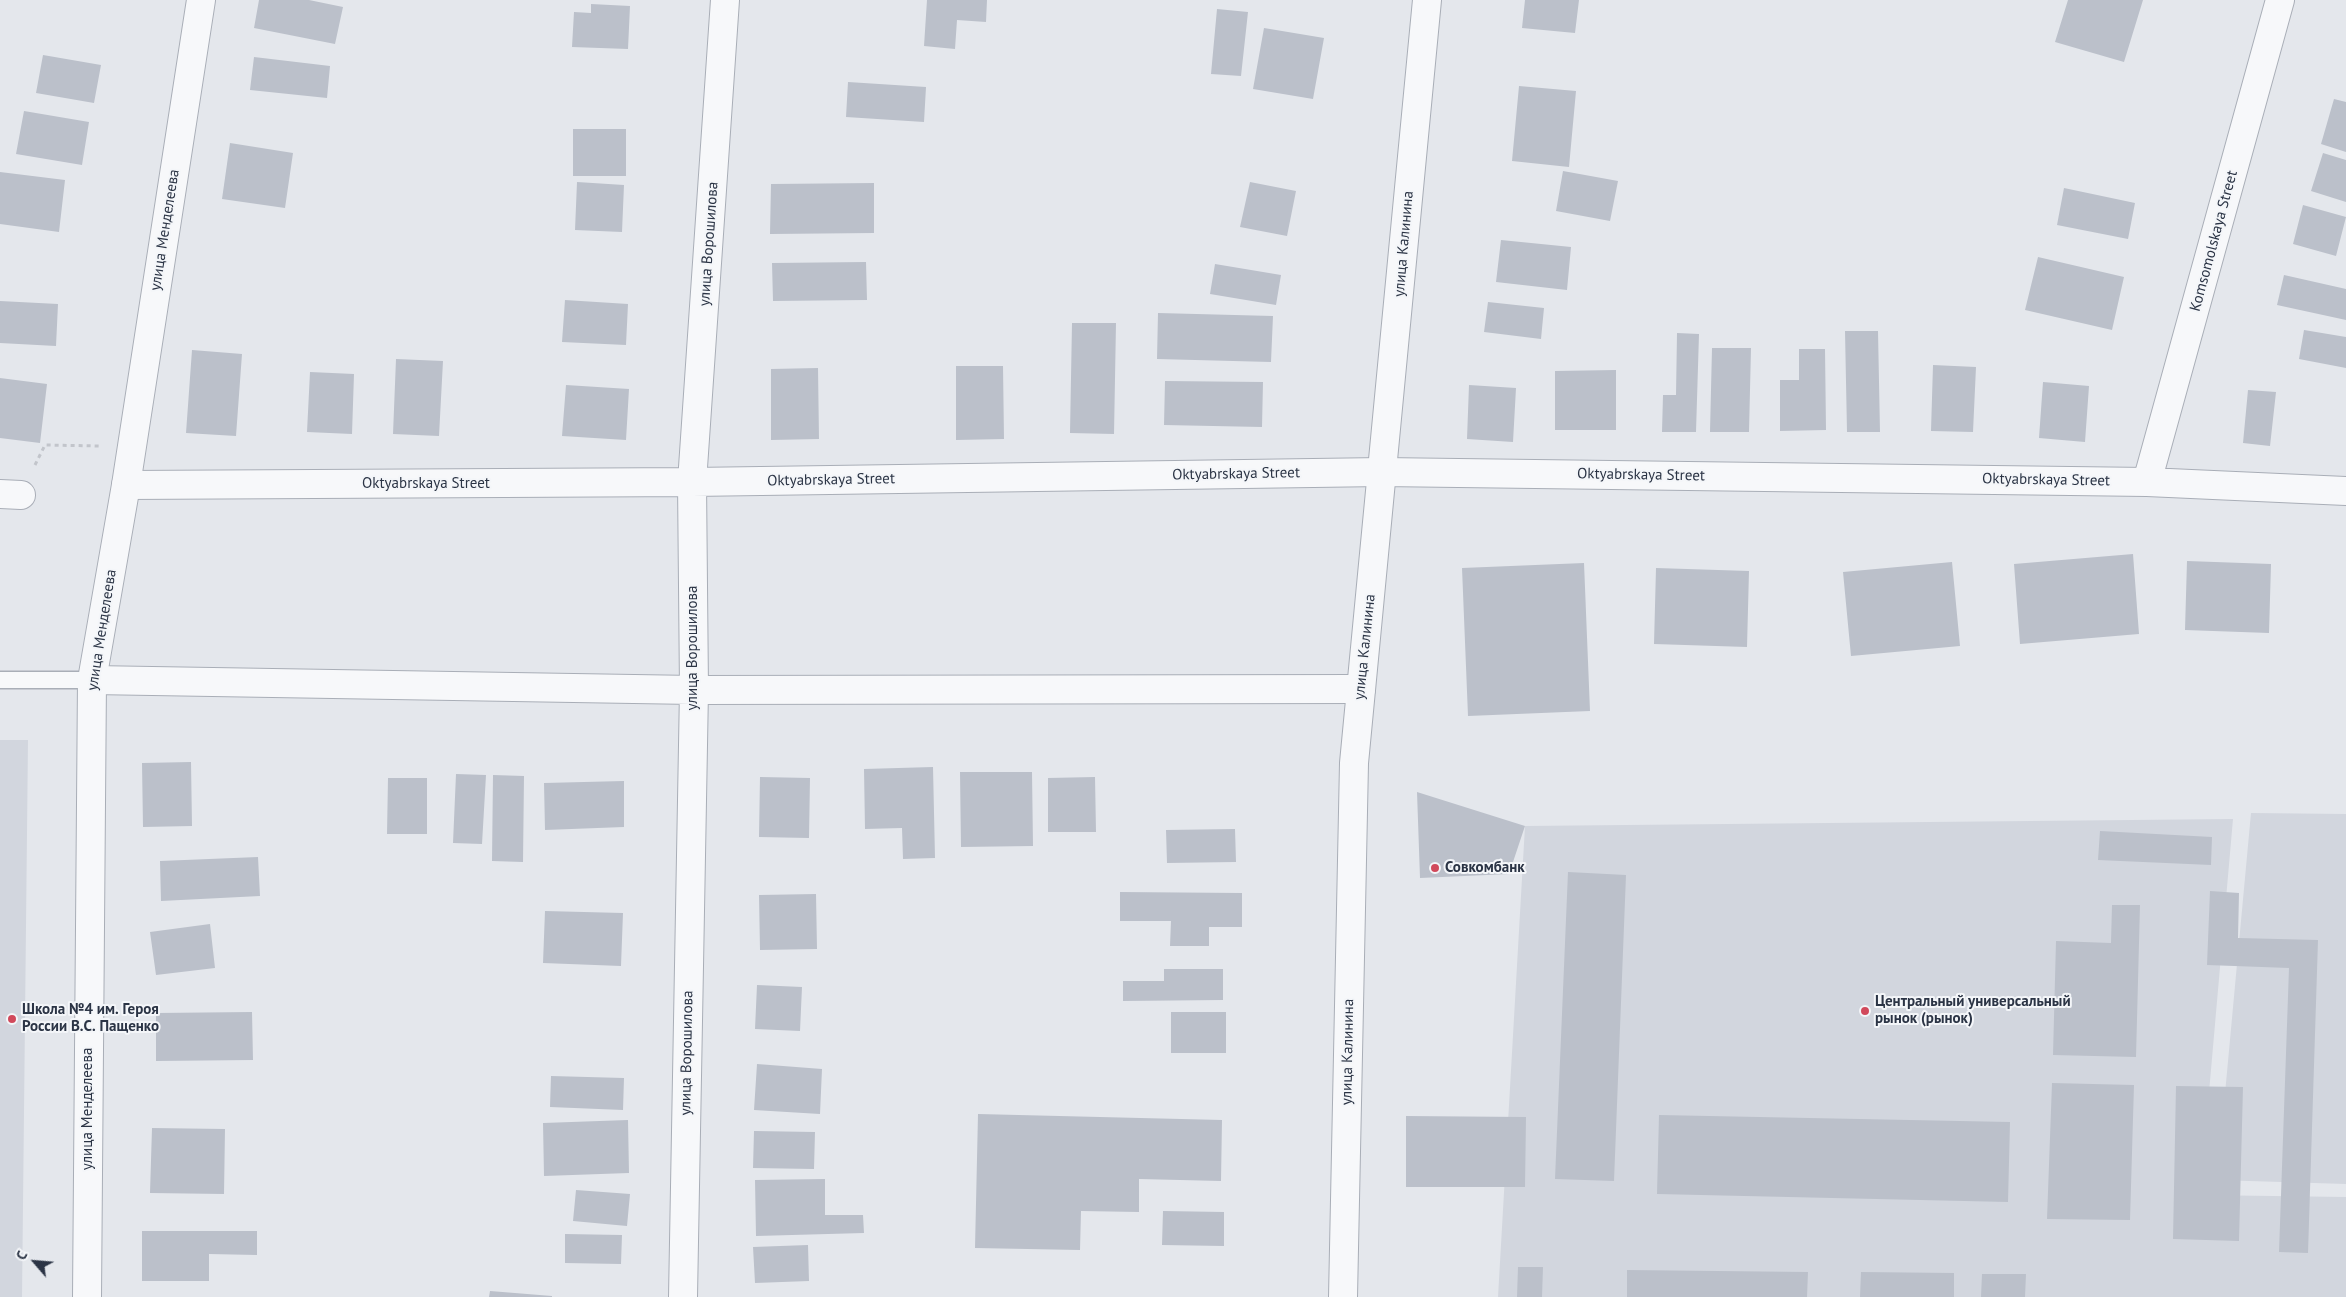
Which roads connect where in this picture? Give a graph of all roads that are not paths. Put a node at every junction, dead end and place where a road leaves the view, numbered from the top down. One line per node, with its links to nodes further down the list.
1 (201, 0): 8 (street, улица Менделеева)
2 (725, 0): 6 (street, улица Ворошилова)
3 (1427, 0): 5 (street, улица Калинина)
4 (2280, 0): 7 (street, Komsomolskaya Street)
5 (1382, 472): 6 (street, Oktyabrskaya Street); 7 (street, Oktyabrskaya Street); 12 (street, улица Калинина)
6 (692, 482): 8 (street, Oktyabrskaya Street); 13 (street, улица Ворошилова)
7 (2147, 482): 9 (street, Oktyabrskaya Street)
8 (126, 485): 11 (street, улица Менделеева)
9 (2346, 491)
10 (0, 680): 11 (lane)
11 (92, 680): 13 (street); 14 (street, улица Менделеева)
12 (1362, 689): 13 (street); 16 (street, улица Калинина)
13 (694, 690): 15 (street, улица Ворошилова)
14 (87, 1297)
15 (683, 1297)
16 (1343, 1297)

